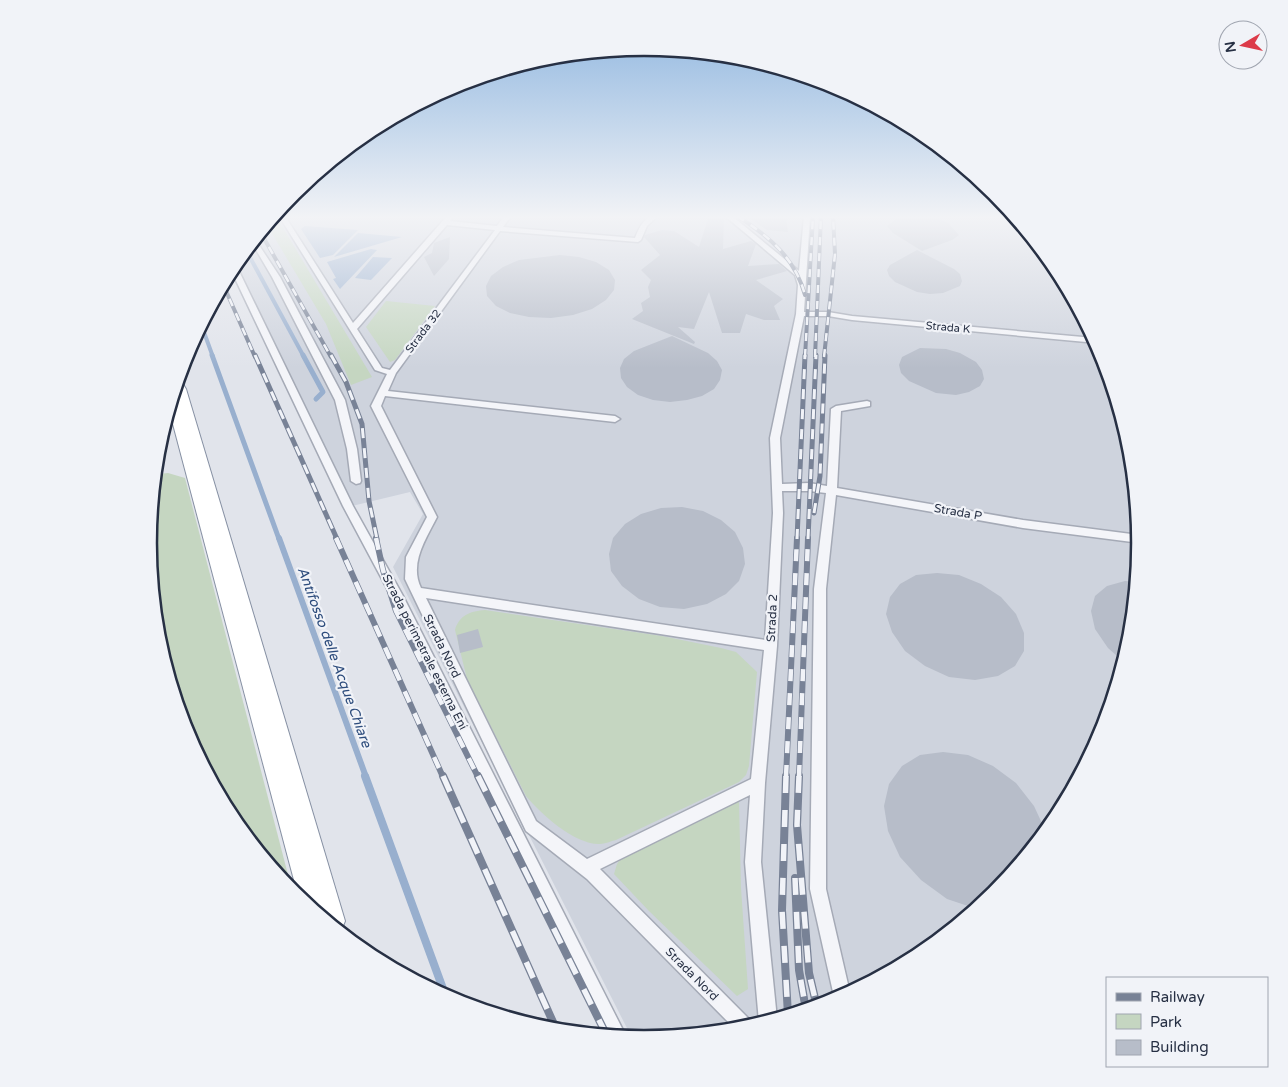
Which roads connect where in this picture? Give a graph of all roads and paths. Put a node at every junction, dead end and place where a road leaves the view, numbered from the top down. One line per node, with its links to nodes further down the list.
1 (270, 267): 17 (lane)
2 (314, 267): 10 (lane)
3 (407, 267): 10 (lane)
4 (470, 267): 12 (lane, Strada 32)
5 (789, 267): 8 (lane)
6 (803, 267): 8 (lane, Strada 2)
7 (237, 277): 29 (lane, Strada perimetrale esterna Eni)
8 (802, 288): 9 (lane, Strada 2)
9 (800, 314): 11 (lane, Strada K); 18 (lane, Strada 2)
10 (353, 328): 12 (lane)
11 (1086, 340)
12 (392, 373): 13 (lane, Strada Nord)
13 (381, 393): 16 (lane); 21 (lane, Strada Nord)
14 (178, 401): 25 (highway)
15 (867, 404): 19 (lane)
16 (615, 419)
17 (356, 481)
18 (776, 488): 19 (lane, Strada P); 22 (lane, Strada 2)
19 (831, 491): 20 (lane, Strada P); 26 (lane)
20 (1131, 538)
21 (416, 592): 22 (lane); 24 (lane, Strada Nord)
22 (771, 646): 23 (lane, Strada 2)
23 (758, 783): 24 (lane); 27 (lane, Strada 2)
24 (586, 868): 28 (lane, Strada Nord)
25 (322, 909)
26 (840, 990)
27 (767, 1015)
28 (739, 1021)
29 (615, 1030)

